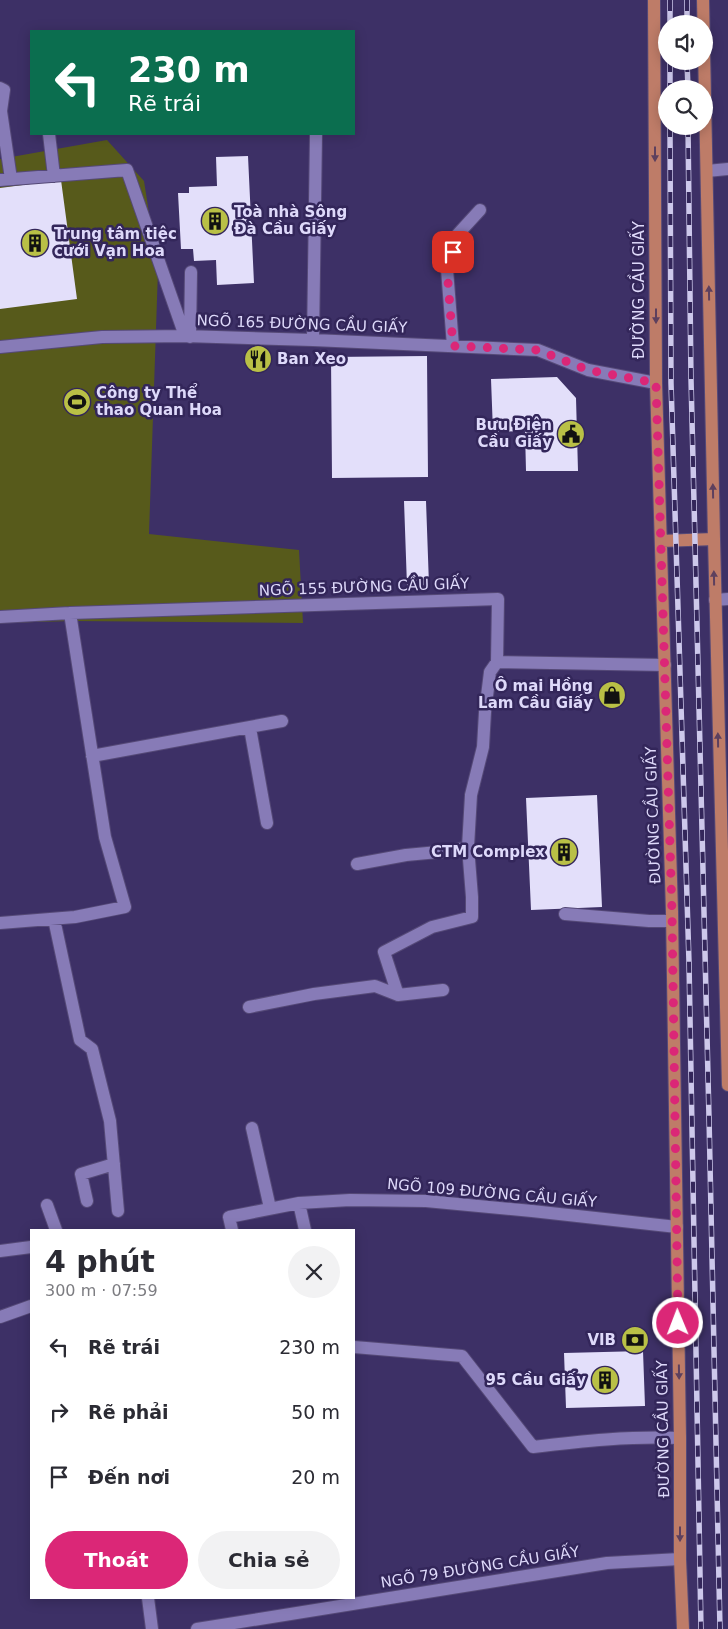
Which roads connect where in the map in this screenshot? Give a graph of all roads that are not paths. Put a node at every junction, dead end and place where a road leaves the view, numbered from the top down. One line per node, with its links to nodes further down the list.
1 (654, 0): 16 (main road, ĐƯỜNG CẦU GIẤY, one-way to 16)
2 (703, 0): 7 (main road)
3 (0, 88): 9 (street)
4 (49, 135): 8 (street)
5 (316, 135): 13 (street)
6 (728, 169): 7 (street)
7 (707, 171): 17 (main road, one-way to 7)
8 (54, 176): 9 (street, NGÕ 165 ĐƯỜNG CẦU GIẤY); 12 (street, NGÕ 165 ĐƯỜNG CẦU GIẤY)
9 (5, 180)
10 (480, 210): 14 (street)
11 (191, 272): 12 (street)
12 (188, 337): 13 (street, NGÕ 165 ĐƯỜNG CẦU GIẤY); 15 (street)
13 (313, 340): 14 (street, NGÕ 165 ĐƯỜNG CẦU GIẤY)
14 (453, 346): 16 (street, NGÕ 165 ĐƯỜNG CẦU GIẤY)
15 (0, 347)
16 (656, 383): 18 (main road, ĐƯỜNG CẦU GIẤY)
17 (714, 539): 18 (main road); 19 (main road, one-way to 17)
18 (661, 541): 23 (main road, ĐƯỜNG CẦU GIẤY)
19 (722, 600): 27 (main road, one-way to 19)
20 (70, 613): 21 (street, NGÕ 155 ĐƯỜNG CẦU GIẤY); 22 (street, NGÕ 155 ĐƯỜNG CẦU GIẤY); 26 (street)
21 (0, 617)
22 (497, 662): 23 (street); 29 (street)
23 (665, 665): 34 (main road, ĐƯỜNG CẦU GIẤY)
24 (282, 721): 25 (street)
25 (250, 728): 26 (street); 28 (street)
26 (92, 756): 33 (street)
27 (724, 773): 31 (main road)
28 (267, 822)
29 (468, 847): 30 (street); 37 (street)
30 (357, 864)
31 (726, 882): 39 (main road)
32 (565, 914): 34 (street)
33 (54, 918): 35 (street); 42 (street)
34 (672, 921): 48 (main road, ĐƯỜNG CẦU GIẤY)
35 (0, 923)
36 (443, 990): 37 (street)
37 (398, 995): 38 (street)
38 (248, 1007)
39 (727, 1028): 40 (main road)
40 (728, 1085)
41 (252, 1128): 46 (street)
42 (114, 1164): 43 (street); 47 (street)
43 (88, 1201)
44 (299, 1203): 46 (street, NGÕ 109 ĐƯỜNG CẦU GIẤY); 48 (street, NGÕ 109 ĐƯỜNG CẦU GIẤY); 51 (street)
45 (46, 1205): 49 (street)
46 (270, 1208): 50 (street, NGÕ 109 ĐƯỜNG CẦU GIẤY)
47 (118, 1211)
48 (677, 1227): 57 (main road, ĐƯỜNG CẦU GIẤY, one-way to 57)
49 (56, 1229)
50 (232, 1229)
51 (305, 1229)
52 (30, 1248): 53 (street)
53 (0, 1251)
54 (30, 1306): 55 (street)
55 (0, 1317)
56 (355, 1347): 57 (street)
57 (680, 1438): 58 (main road, ĐƯỜNG CẦU GIẤY, one-way to 58)
58 (680, 1559): 61 (street, NGÕ 79 ĐƯỜNG CẦU GIẤY); 62 (main road, ĐƯỜNG CẦU GIẤY)
59 (148, 1599): 60 (street)
60 (152, 1629)
61 (197, 1629)
62 (683, 1629)

